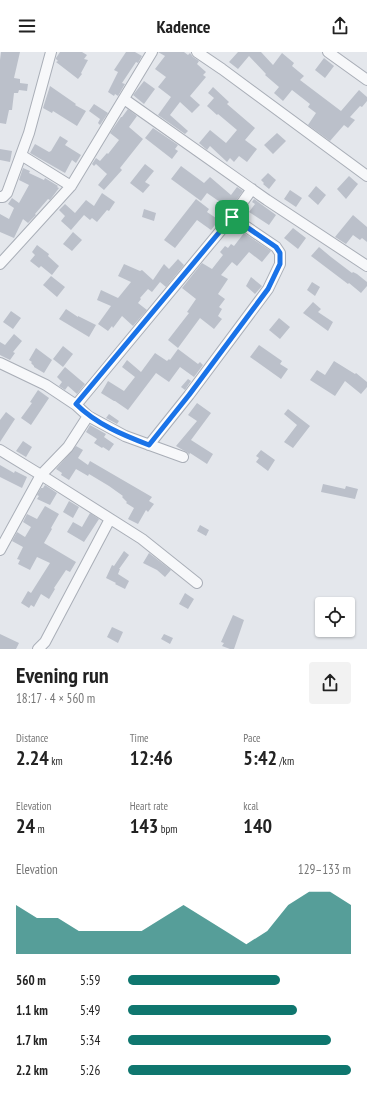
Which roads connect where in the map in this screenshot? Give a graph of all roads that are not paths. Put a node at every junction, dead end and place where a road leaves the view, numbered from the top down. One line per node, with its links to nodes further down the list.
1 (51, 52): 7 (street)
2 (152, 52): 6 (street)
3 (197, 52): 8 (street)
4 (328, 52): 5 (street)
5 (367, 80)
6 (124, 99): 9 (street); 10 (street)
7 (21, 155): 9 (street); 11 (street)
8 (367, 176)
9 (71, 186): 13 (street)
10 (252, 189): 12 (street); 14 (street)
11 (0, 197)
12 (232, 217): 16 (street); 18 (street)
13 (0, 264)
14 (367, 266)
15 (0, 363): 16 (street)
16 (76, 404): 17 (street)
17 (88, 416): 18 (street); 21 (street)
18 (149, 445): 20 (street)
19 (0, 450): 21 (street)
20 (183, 457)
21 (42, 475): 22 (street); 23 (street)
22 (110, 518): 24 (street); 25 (street)
23 (0, 550)
24 (197, 583)
25 (38, 649)

